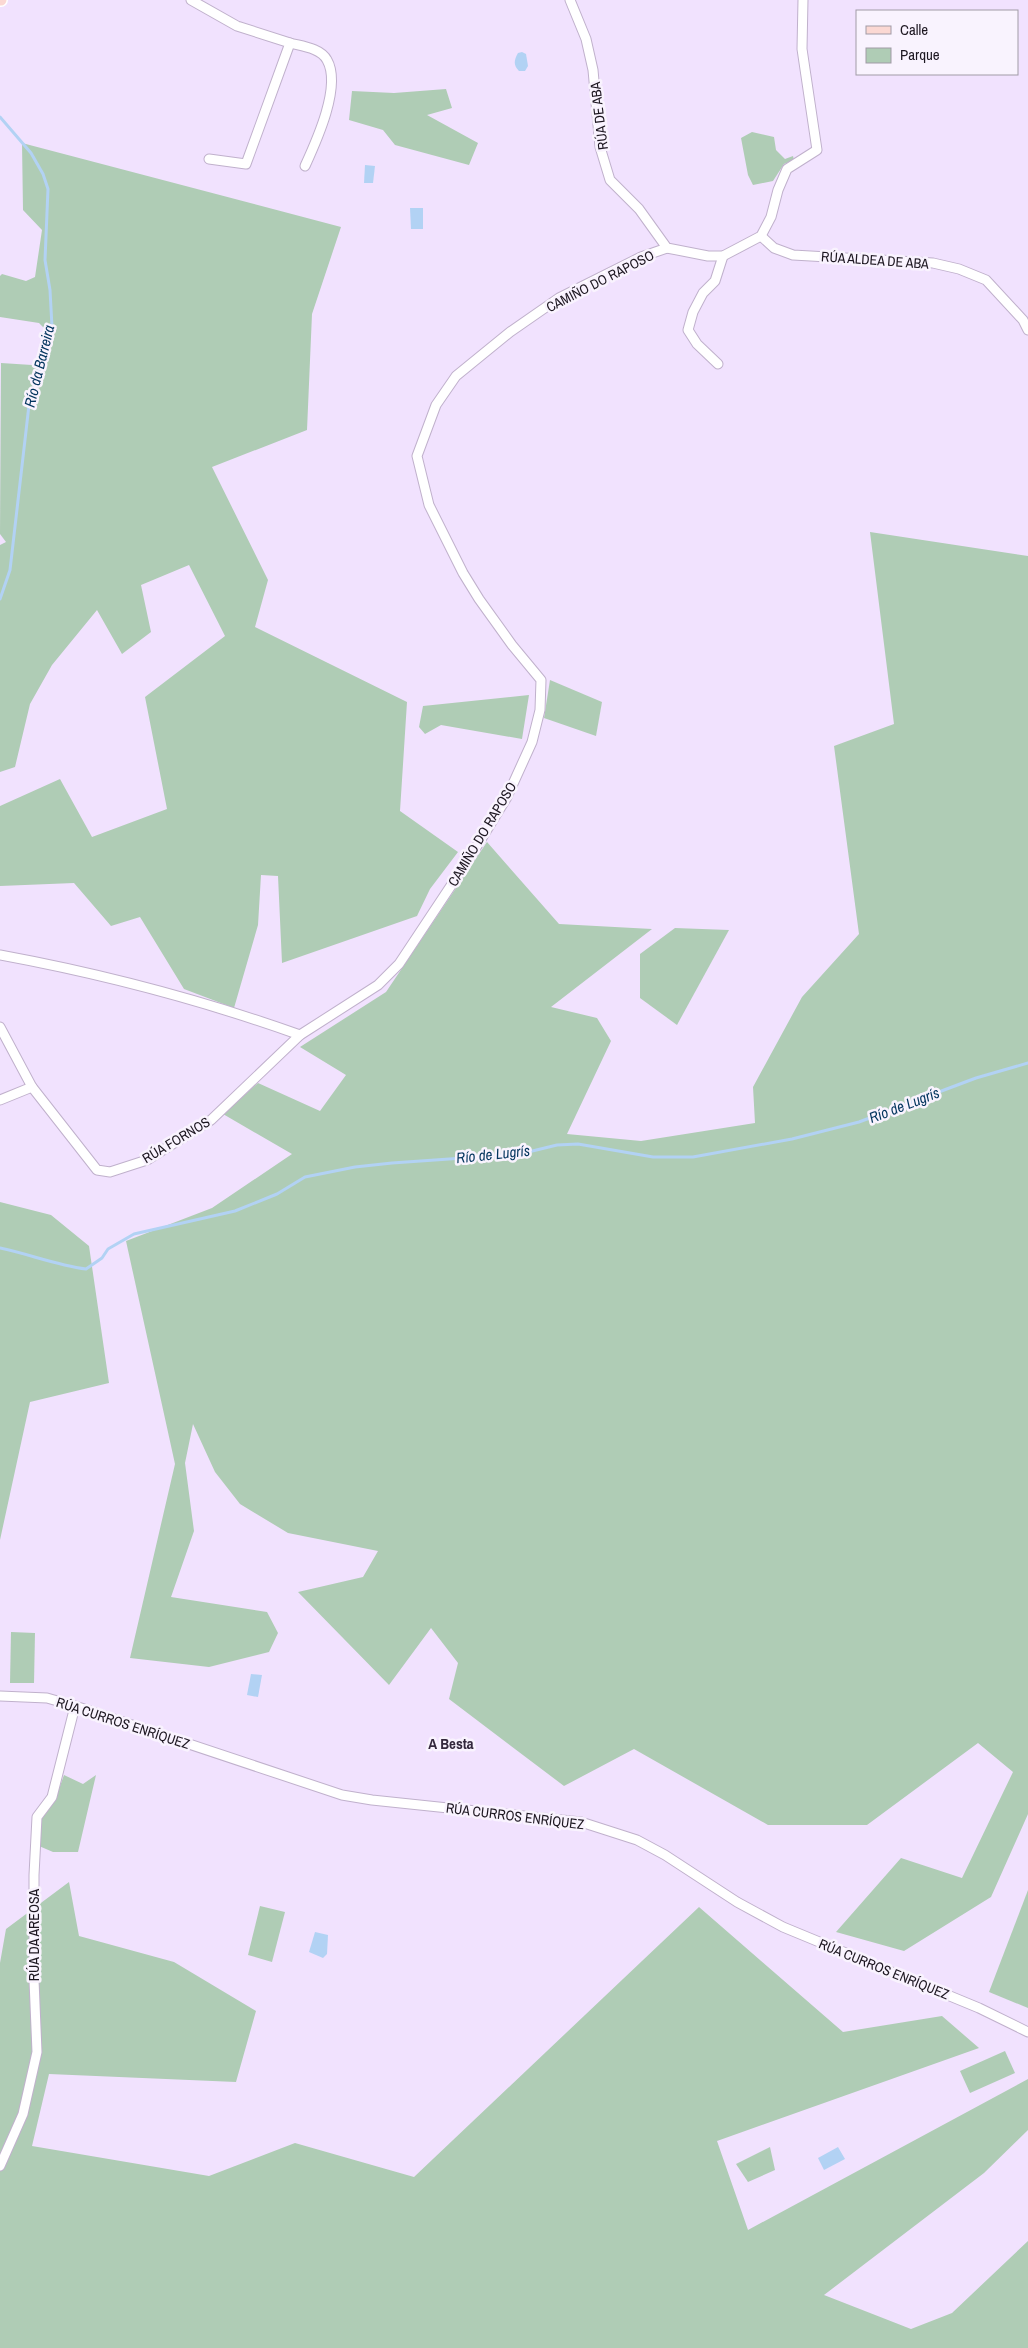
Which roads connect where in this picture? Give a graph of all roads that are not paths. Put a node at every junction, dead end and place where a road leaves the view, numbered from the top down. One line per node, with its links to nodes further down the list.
1 (191, 0): 4 (street)
2 (570, 0): 8 (street, RÚA DE ABA)
3 (803, 0): 7 (street)
4 (290, 43): 5 (street); 6 (street)
5 (208, 159)
6 (305, 166)
7 (761, 236): 9 (street); 10 (street, RÚA ALDEA DE ABA)
8 (667, 248): 9 (street); 13 (street, CAMIÑO DO RAPOSO)
9 (723, 256): 11 (street)
10 (1028, 330)
11 (718, 364)
12 (0, 955): 15 (street)
13 (344, 1008): 15 (street, RÚA FORNOS)
14 (0, 1027): 16 (street, RÚA FORNOS)
15 (300, 1035): 16 (street, RÚA FORNOS)
16 (32, 1087): 17 (street)
17 (0, 1100)
18 (0, 1696): 19 (street, RÚA CURROS ENRÍQUEZ)
19 (75, 1706): 20 (street, RÚA CURROS ENRÍQUEZ); 21 (street, RÚA DA AREOSA)
20 (1028, 2032)
21 (0, 2166)

